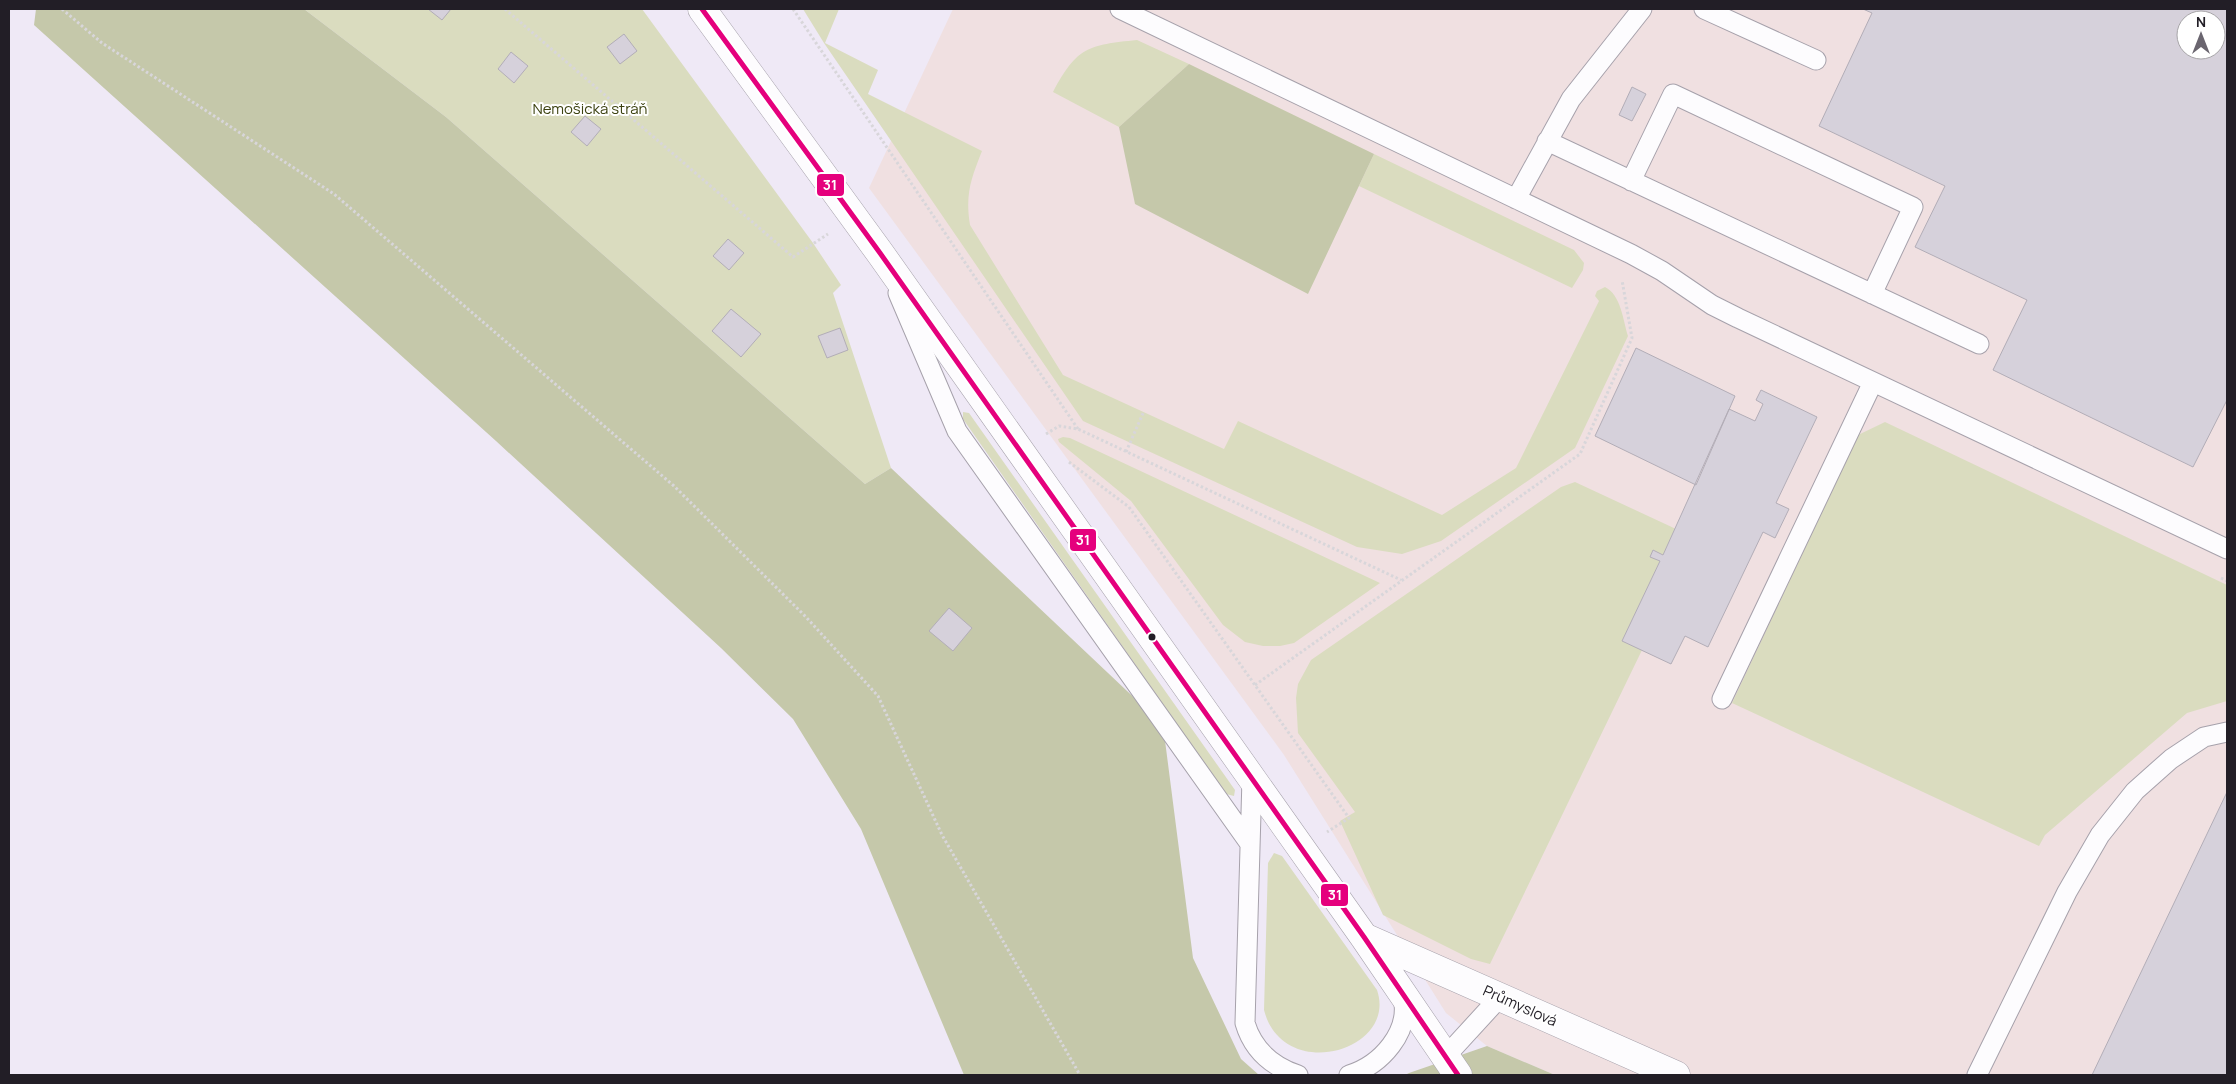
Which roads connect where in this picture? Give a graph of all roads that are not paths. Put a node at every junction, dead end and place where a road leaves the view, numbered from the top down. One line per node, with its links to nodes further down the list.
1 (702, 9): 9 (street)
2 (1120, 9): 8 (lane)
3 (1642, 9): 6 (lane)
4 (1704, 9): 5 (lane)
5 (1816, 60)
6 (1547, 141): 7 (lane); 8 (lane)
7 (1631, 181): 10 (lane); 10 (lane)
8 (1516, 199): 12 (lane)
9 (880, 253): 16 (street); 17 (lane)
10 (1872, 294): 11 (lane)
11 (1979, 344)
12 (1873, 382): 13 (lane); 14 (lane)
13 (2227, 549)
14 (1722, 699)
15 (2227, 732): 25 (lane)
16 (1252, 778): 17 (lane); 18 (street)
17 (1250, 844): 22 (lane)
18 (1364, 937): 19 (street); 20 (street, Průmyslová)
19 (1403, 997): 21 (street); 23 (lane)
20 (1500, 997): 21 (lane); 24 (street, Průmyslová)
21 (1451, 1066)
22 (1298, 1075)
23 (1349, 1075)
24 (1676, 1075)
25 (1977, 1075)

